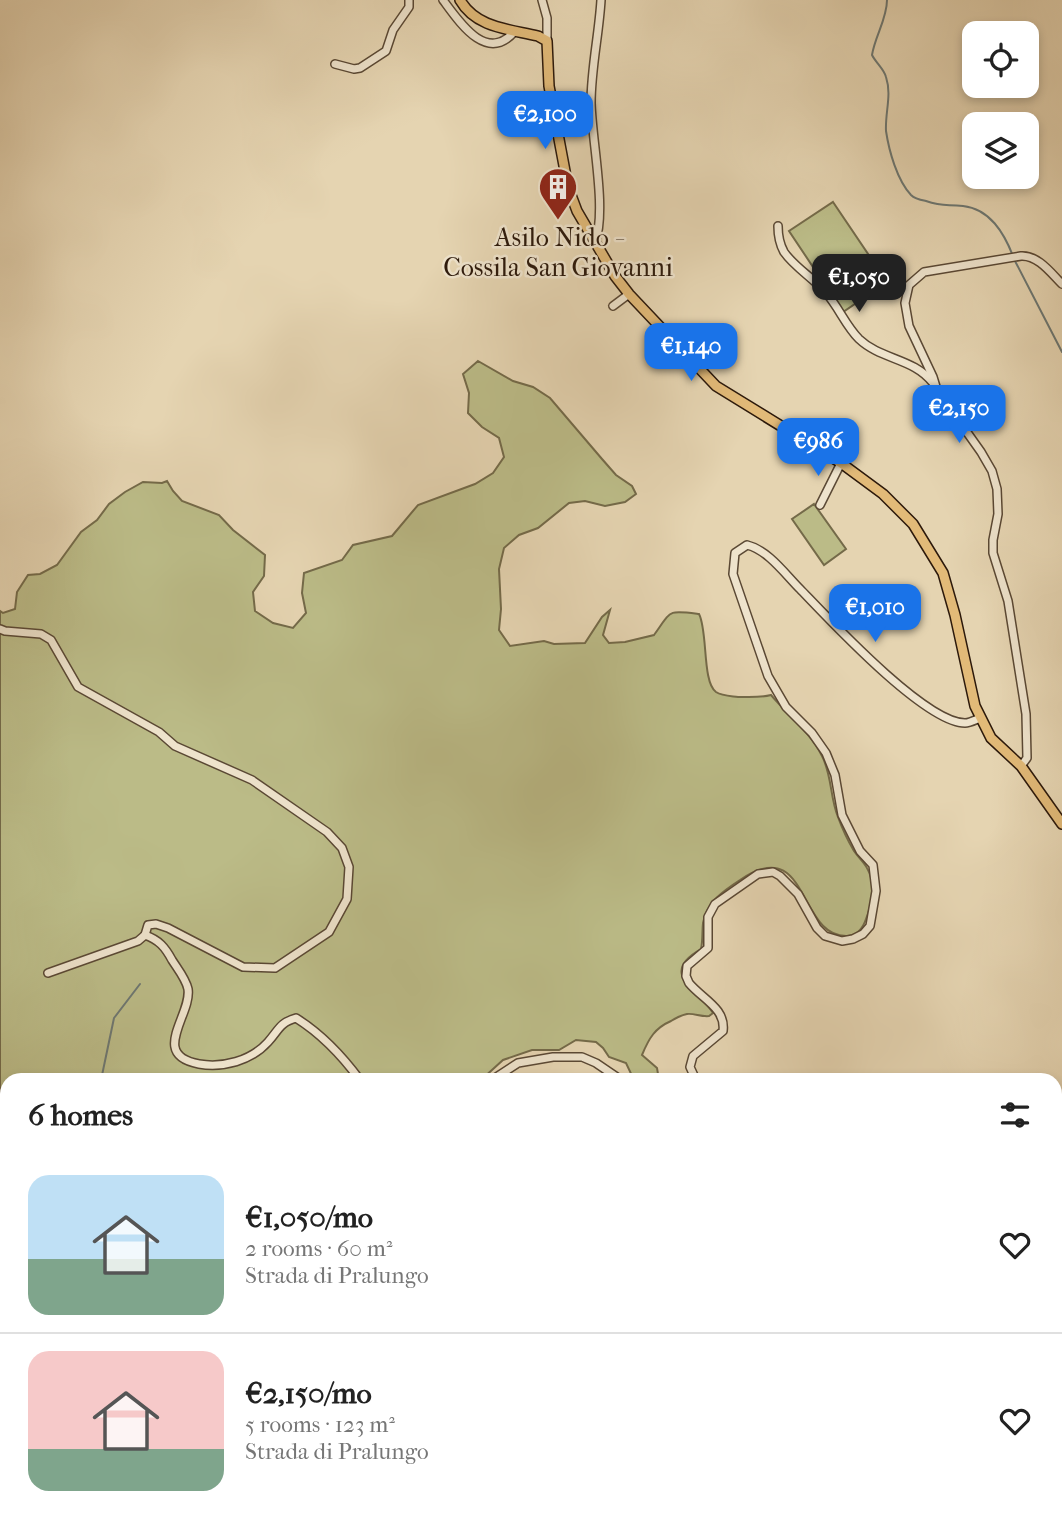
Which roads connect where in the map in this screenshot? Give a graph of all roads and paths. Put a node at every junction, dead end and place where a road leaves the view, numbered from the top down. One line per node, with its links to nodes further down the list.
1 (409, 0): 8 (street)
2 (443, 0): 6 (street)
3 (460, 0): 6 (main road)
4 (542, 0): 7 (street)
5 (601, 0): 10 (street)
6 (515, 30): 7 (main road)
7 (547, 41): 10 (main road)
8 (335, 64)
9 (778, 226): 14 (street)
10 (595, 243): 12 (main road)
11 (1062, 284): 14 (street)
12 (629, 294): 13 (street); 15 (main road)
13 (613, 306)
14 (937, 390): 19 (street)
15 (841, 463): 16 (street); 18 (main road)
16 (820, 505)
17 (0, 629): 21 (street)
18 (980, 718): 19 (main road); 26 (street)
19 (1021, 766): 20 (main road)
20 (1062, 824)
21 (145, 935): 22 (street); 23 (street)
22 (47, 973)
23 (355, 1073)
24 (503, 1073): 25 (street)
25 (611, 1073)
26 (693, 1073)

